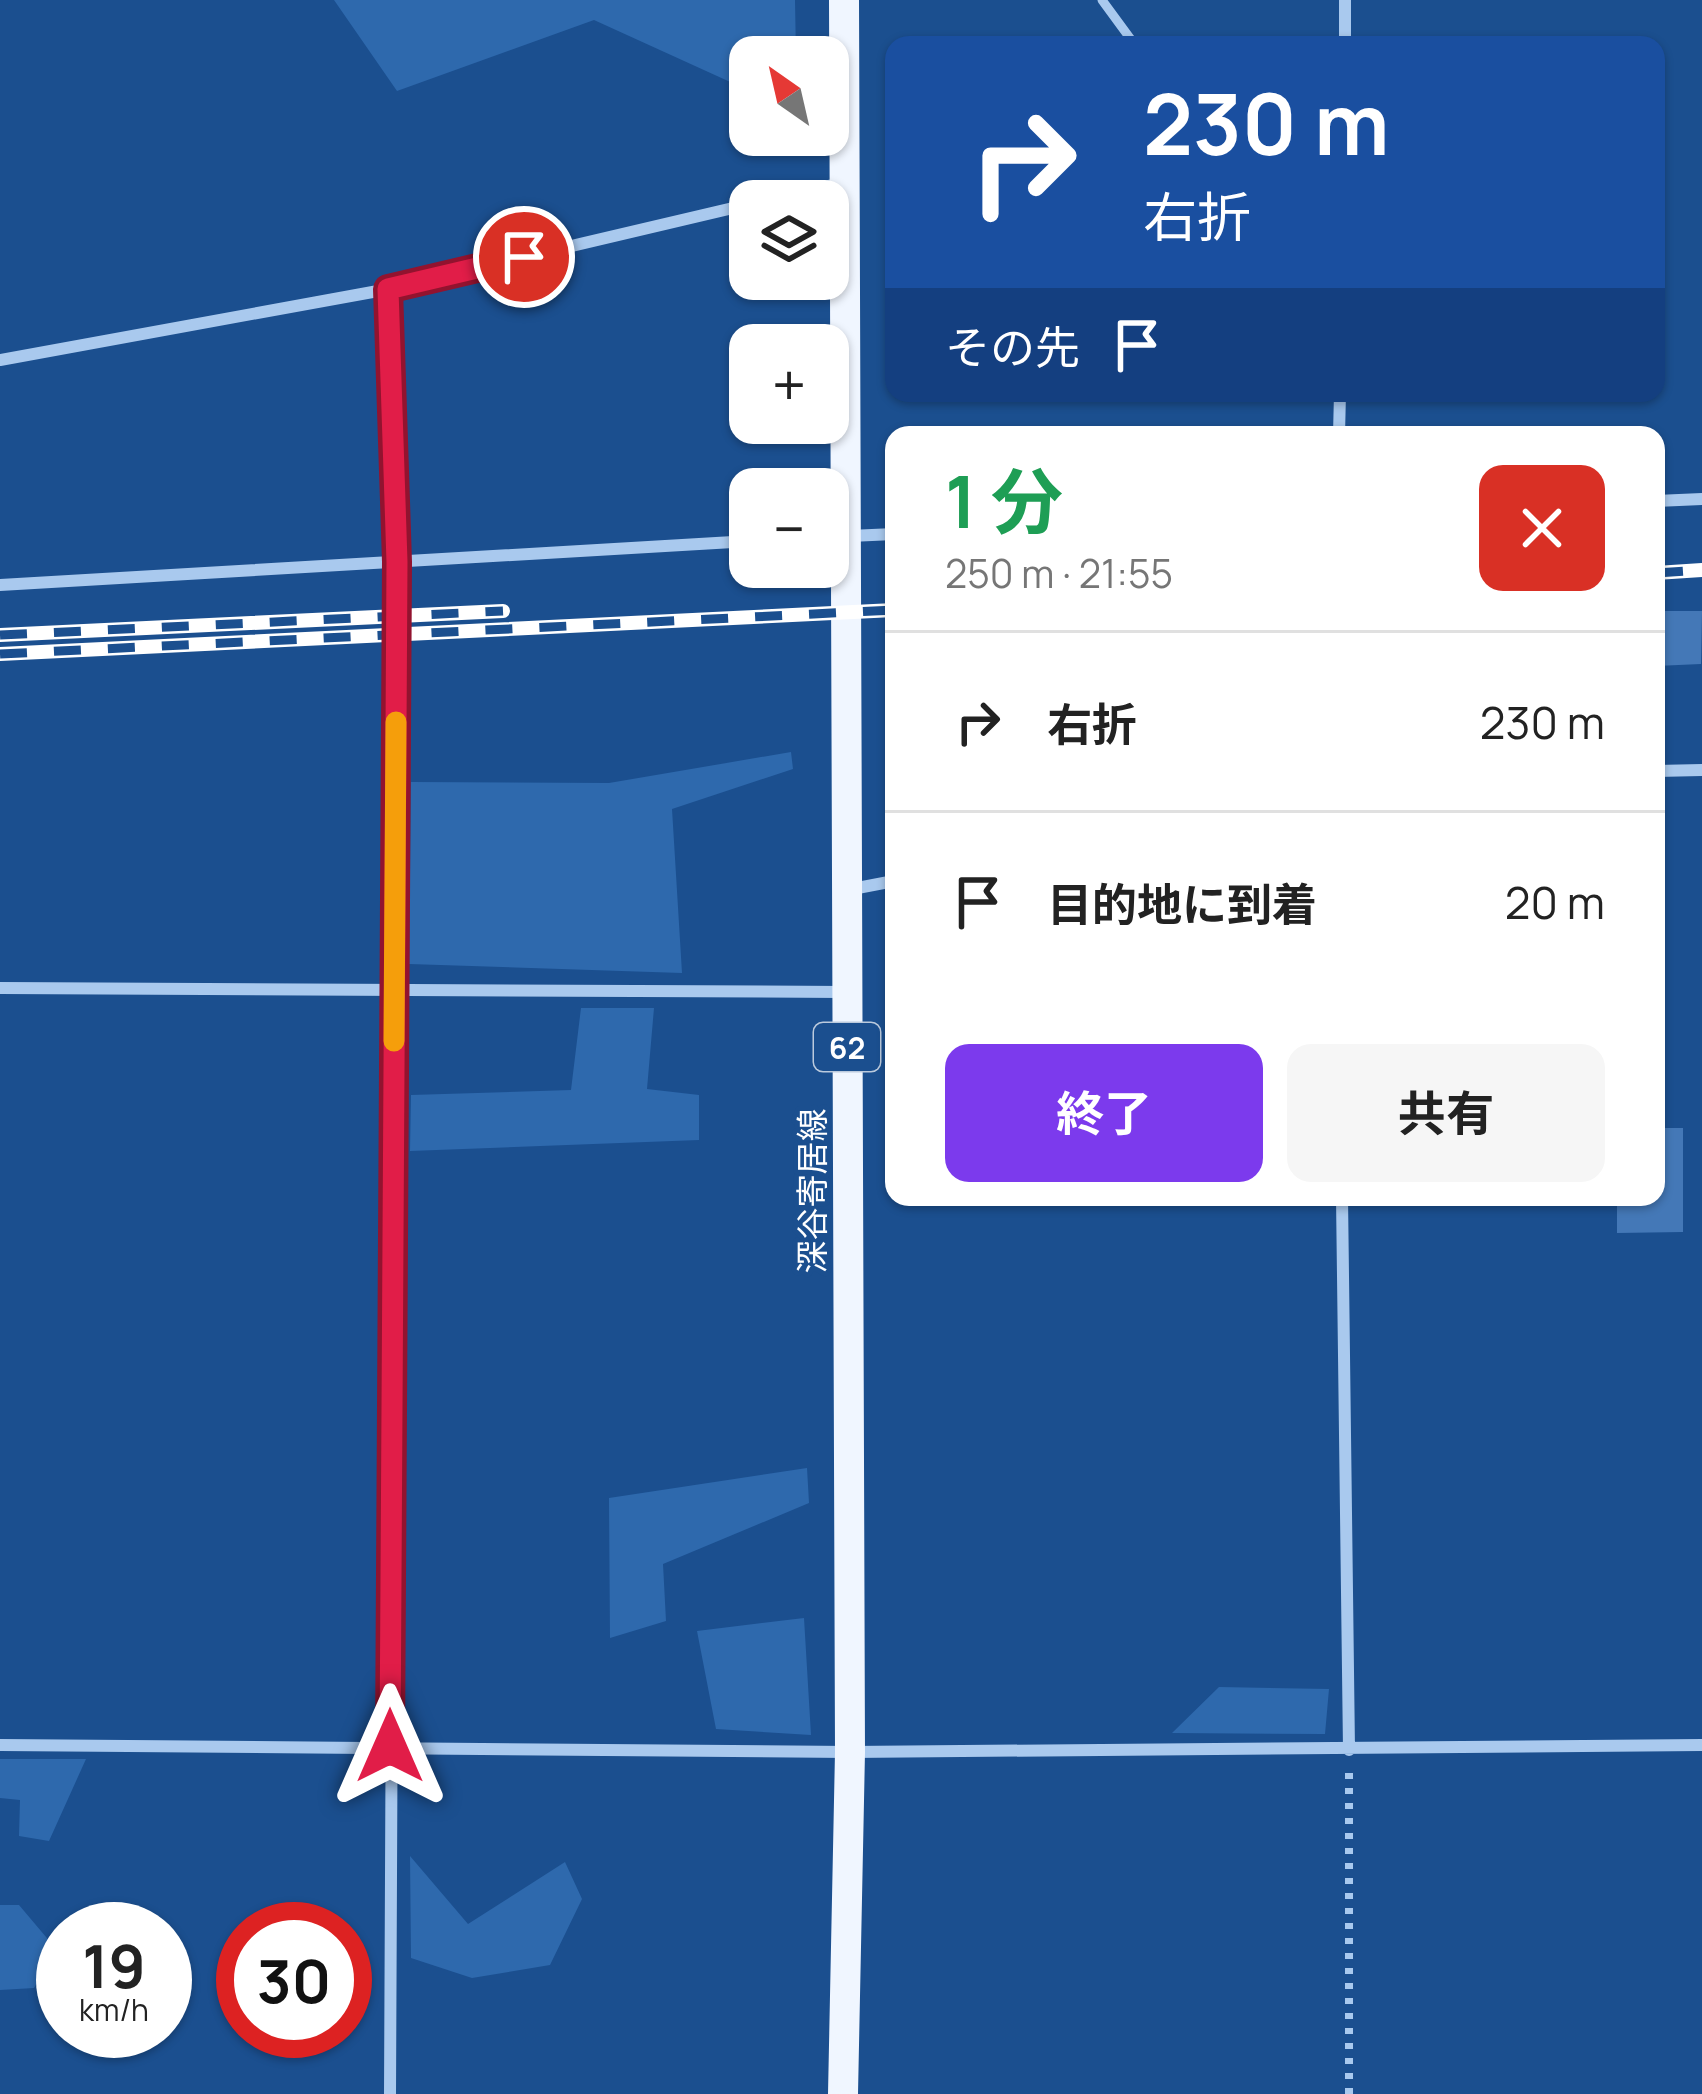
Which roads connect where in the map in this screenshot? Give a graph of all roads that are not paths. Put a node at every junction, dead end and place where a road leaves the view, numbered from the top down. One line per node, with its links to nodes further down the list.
1 (844, 0): 6 (main road, 深谷寄居線 / 62)
2 (1102, 0): 4 (lane)
3 (1345, 0): 5 (street)
4 (1128, 36)
5 (1345, 36)
6 (846, 180)
7 (729, 209): 8 (street)
8 (388, 289): 10 (street); 17 (street)
9 (843, 300): 11 (main road, 深谷寄居線 / 62)
10 (0, 360)
11 (838, 468)
12 (1702, 499): 13 (street)
13 (1665, 501)
14 (885, 534): 15 (street)
15 (849, 536)
16 (729, 543): 17 (street)
17 (397, 562): 18 (street); 24 (street)
18 (0, 585)
19 (837, 588): 23 (main road, 深谷寄居線 / 62)
20 (1702, 770): 21 (street)
21 (1665, 771)
22 (885, 883): 23 (street)
23 (846, 890): 26 (main road, 深谷寄居線 / 62)
24 (394, 987): 25 (street); 26 (street); 30 (street)
25 (0, 988)
26 (846, 992): 32 (main road, 深谷寄居線 / 62)
27 (1342, 1206): 31 (street)
28 (1702, 1744): 31 (street)
29 (0, 1745): 30 (street)
30 (390, 1746): 32 (street); 33 (street)
31 (1349, 1750): 32 (street)
32 (850, 1752): 34 (main road, 深谷寄居線 / 62)
33 (390, 2094)
34 (843, 2094)

